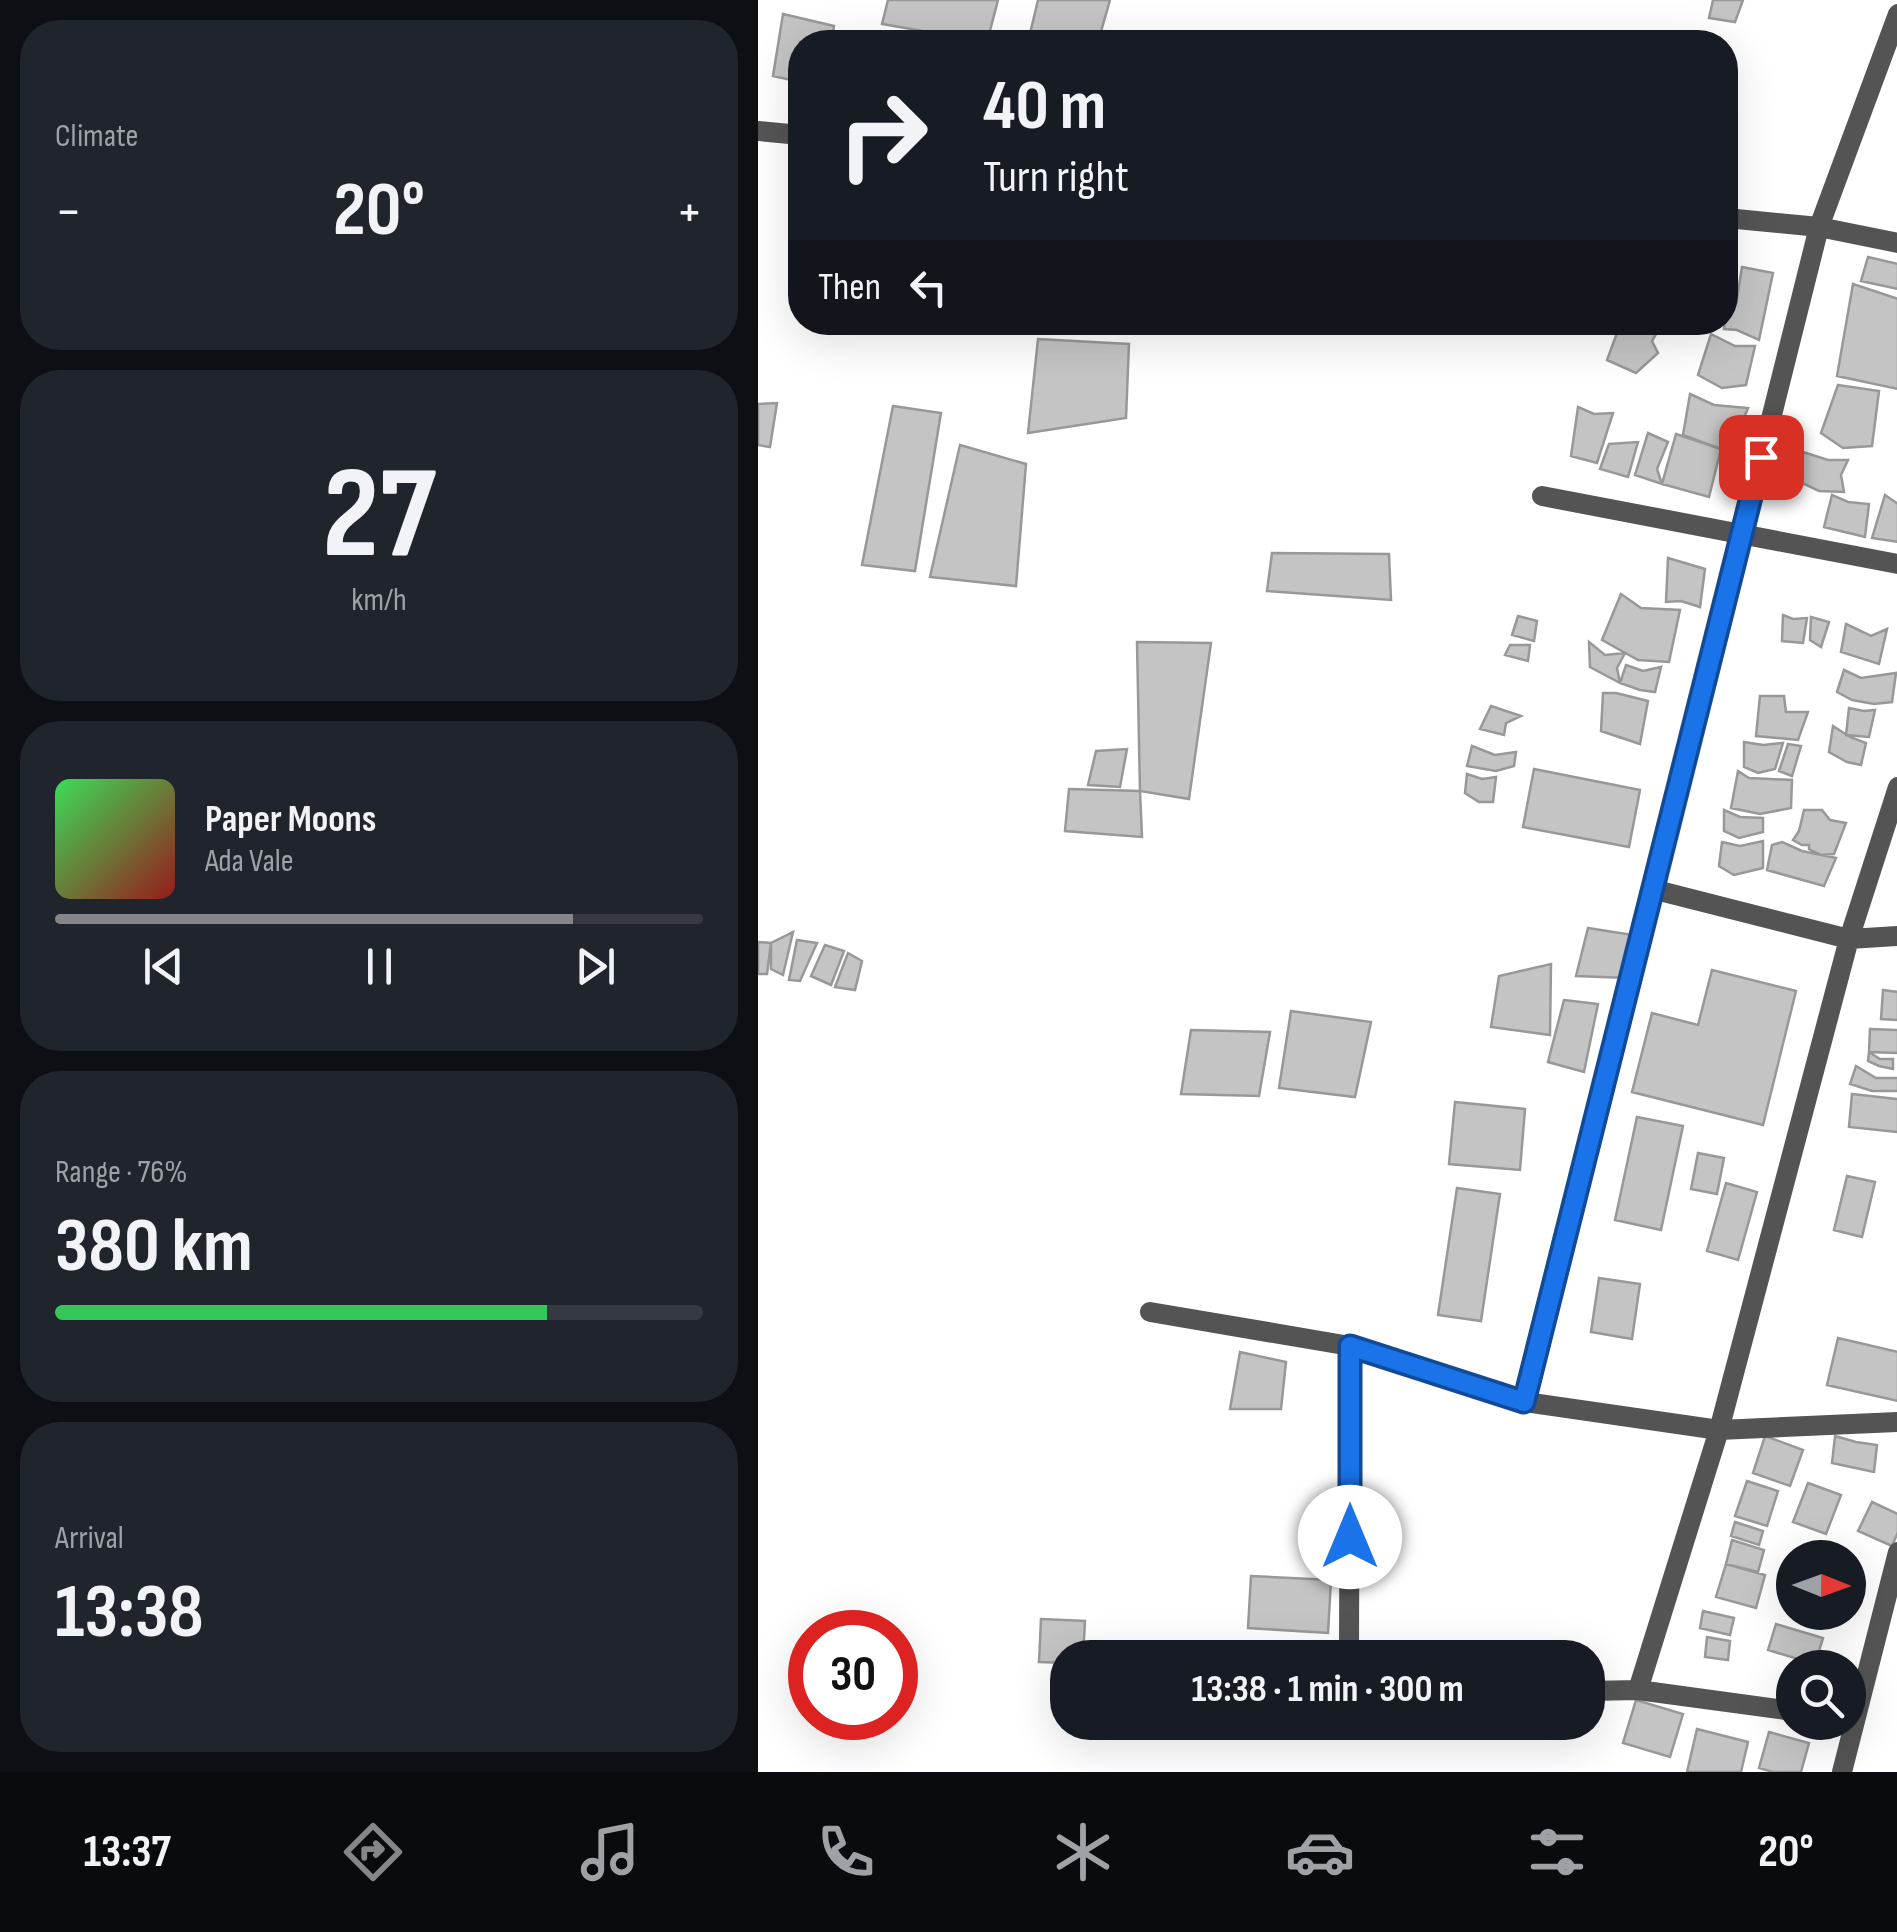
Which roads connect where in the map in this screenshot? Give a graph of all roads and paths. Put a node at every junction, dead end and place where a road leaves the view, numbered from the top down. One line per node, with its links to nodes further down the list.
1 (1898, 14): 5 (street)
2 (758, 131): 3 (street)
3 (788, 134)
4 (1738, 219): 5 (street)
5 (1819, 227): 6 (street); 8 (street)
6 (1898, 242)
7 (1542, 496): 8 (street)
8 (1742, 534): 9 (street); 11 (street)
9 (1898, 564)
10 (1898, 787): 13 (street)
11 (1652, 889): 13 (street); 16 (street)
12 (1898, 936): 13 (street)
13 (1850, 939): 18 (street)
14 (1150, 1312): 15 (street)
15 (1350, 1346): 16 (street); 20 (street)
16 (1524, 1402): 18 (street)
17 (1898, 1422): 18 (street)
18 (1719, 1430): 22 (street)
19 (1898, 1552): 21 (street)
20 (1350, 1640)
21 (1866, 1669)
22 (1638, 1690): 23 (street); 24 (street)
23 (1605, 1691)
24 (1776, 1710)
25 (1848, 1740): 26 (street)
26 (1842, 1772)

